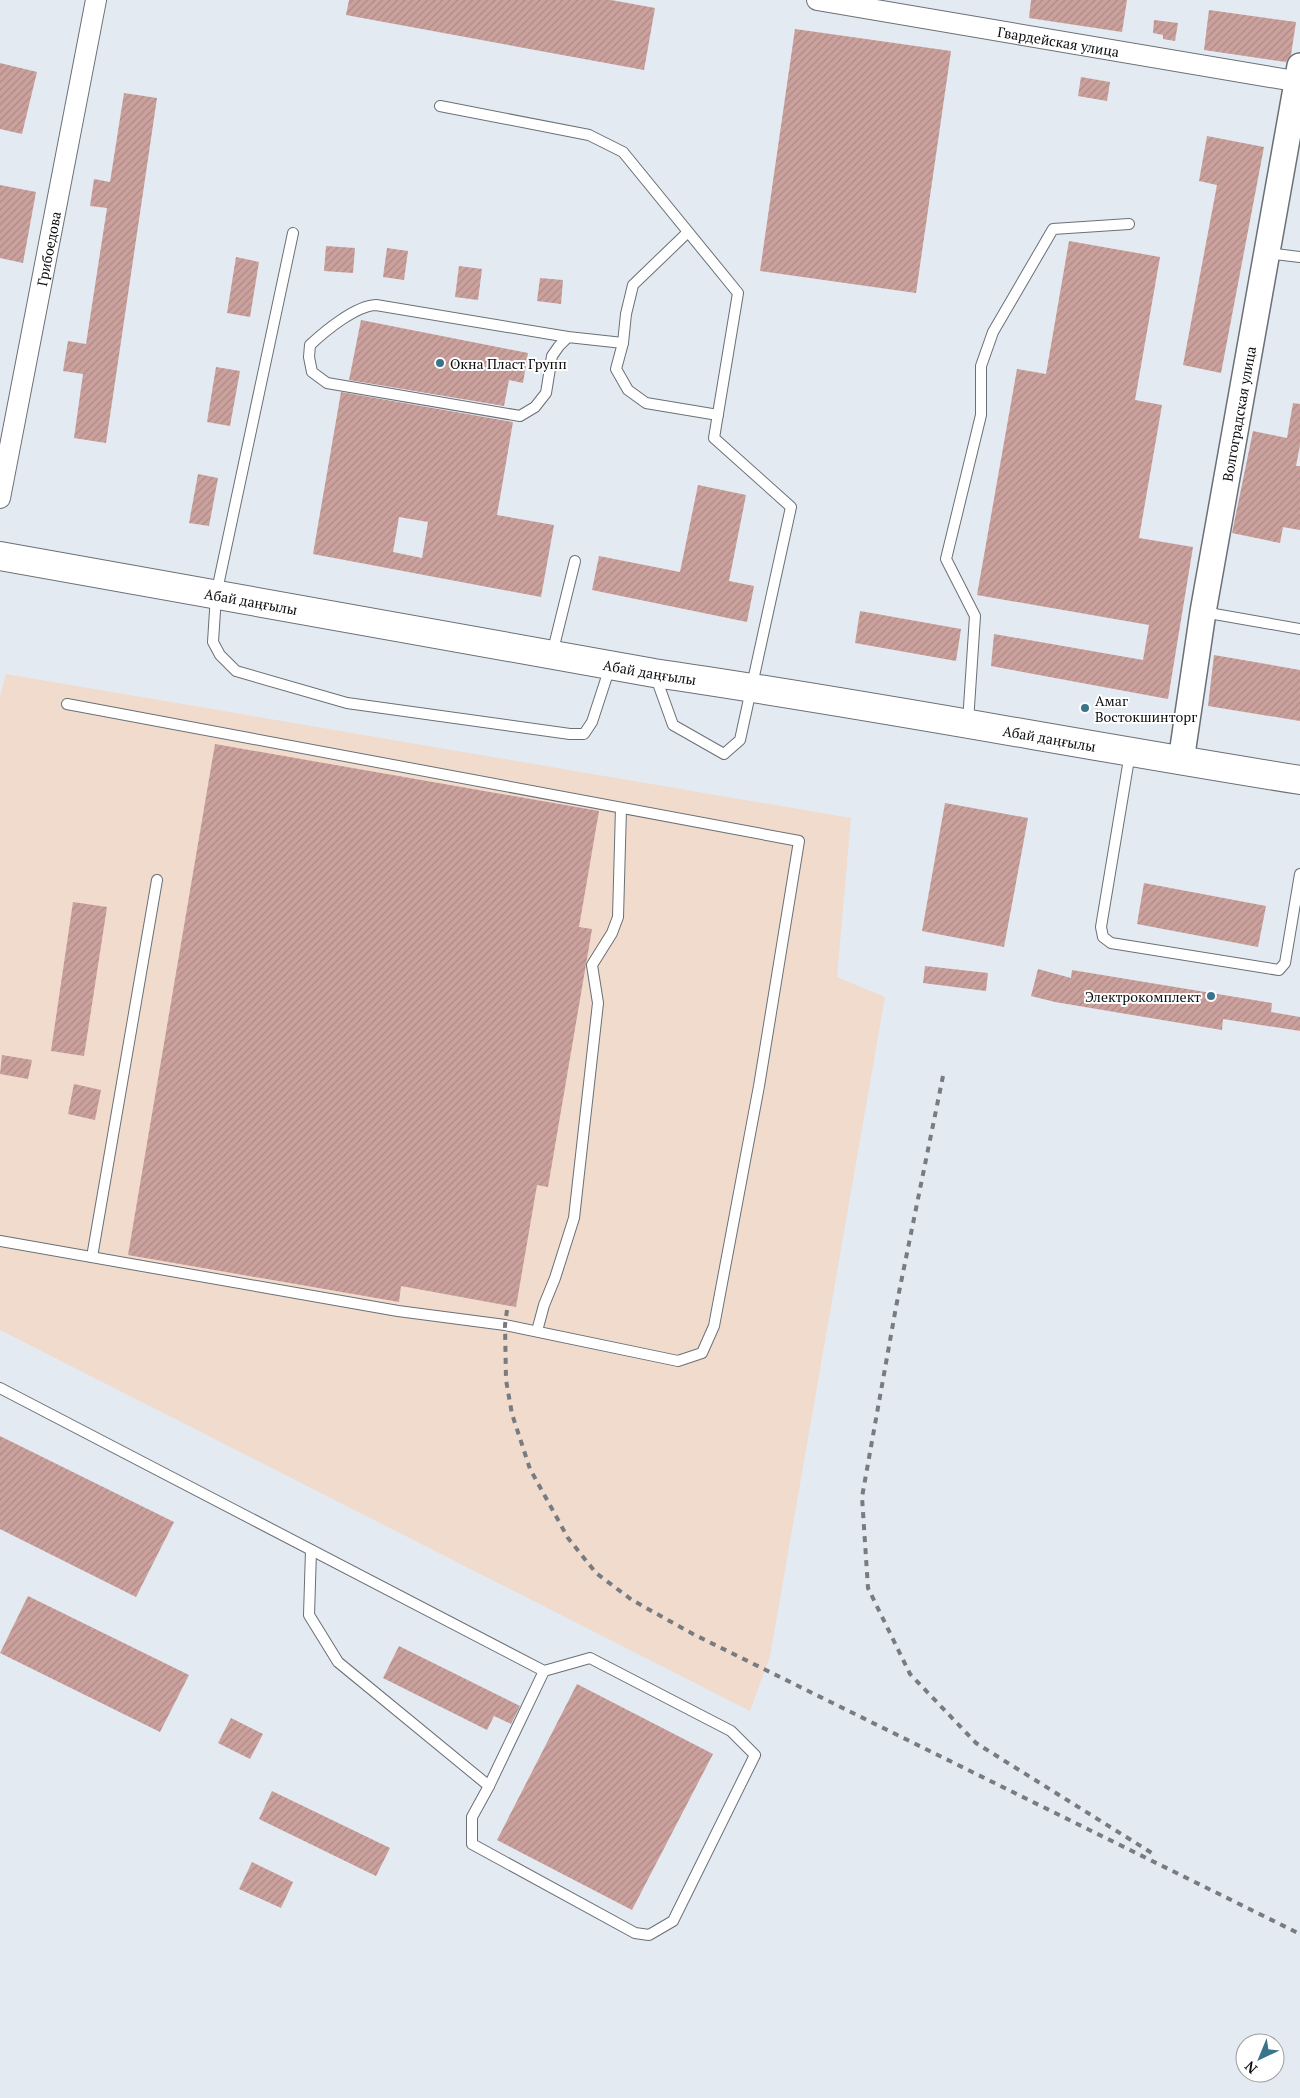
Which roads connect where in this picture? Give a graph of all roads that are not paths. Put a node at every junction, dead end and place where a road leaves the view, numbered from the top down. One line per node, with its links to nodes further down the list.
1 (96, 0): 13 (street, Грибоедова)
2 (817, 0): 3 (street, Гвардейская улица)
3 (1299, 76): 8 (street, Волгоградская улица)
4 (440, 106): 6 (lane)
5 (1130, 224): 24 (lane)
6 (688, 232): 11 (lane); 12 (lane)
7 (293, 233): 16 (lane)
8 (1267, 254): 9 (lane); 17 (street, Волгоградская улица)
9 (1300, 257)
10 (568, 337): 10 (lane); 11 (lane)
11 (623, 343): 12 (lane)
12 (718, 414): 22 (lane)
13 (0, 498)
14 (0, 556): 16 (main road, Абай даңғылы)
15 (575, 561): 19 (lane)
16 (216, 595): 19 (main road, Абай даңғылы); 20 (lane)
17 (1203, 612): 18 (lane); 26 (street, Волгоградская улица)
18 (1300, 629)
19 (552, 655): 20 (main road, Абай даңғылы)
20 (611, 666): 21 (main road, Абай даңғылы)
21 (654, 673): 22 (main road, Абай даңғылы); 22 (lane)
22 (753, 687): 24 (main road, Абай даңғылы)
23 (67, 704): 28 (lane)
24 (968, 725): 25 (main road, Абай даңғылы)
25 (1130, 752): 26 (main road, Абай даңғылы); 29 (lane)
26 (1181, 761): 27 (main road, Абай даңғылы)
27 (1300, 780)
28 (621, 808): 33 (lane); 33 (lane)
29 (1300, 874)
30 (157, 880): 32 (lane)
31 (0, 1240): 32 (lane)
32 (92, 1257): 33 (lane)
33 (536, 1331)
34 (0, 1388): 35 (lane)
35 (311, 1550): 36 (lane); 37 (lane)
36 (544, 1671): 37 (lane); 37 (lane)
37 (489, 1786)

